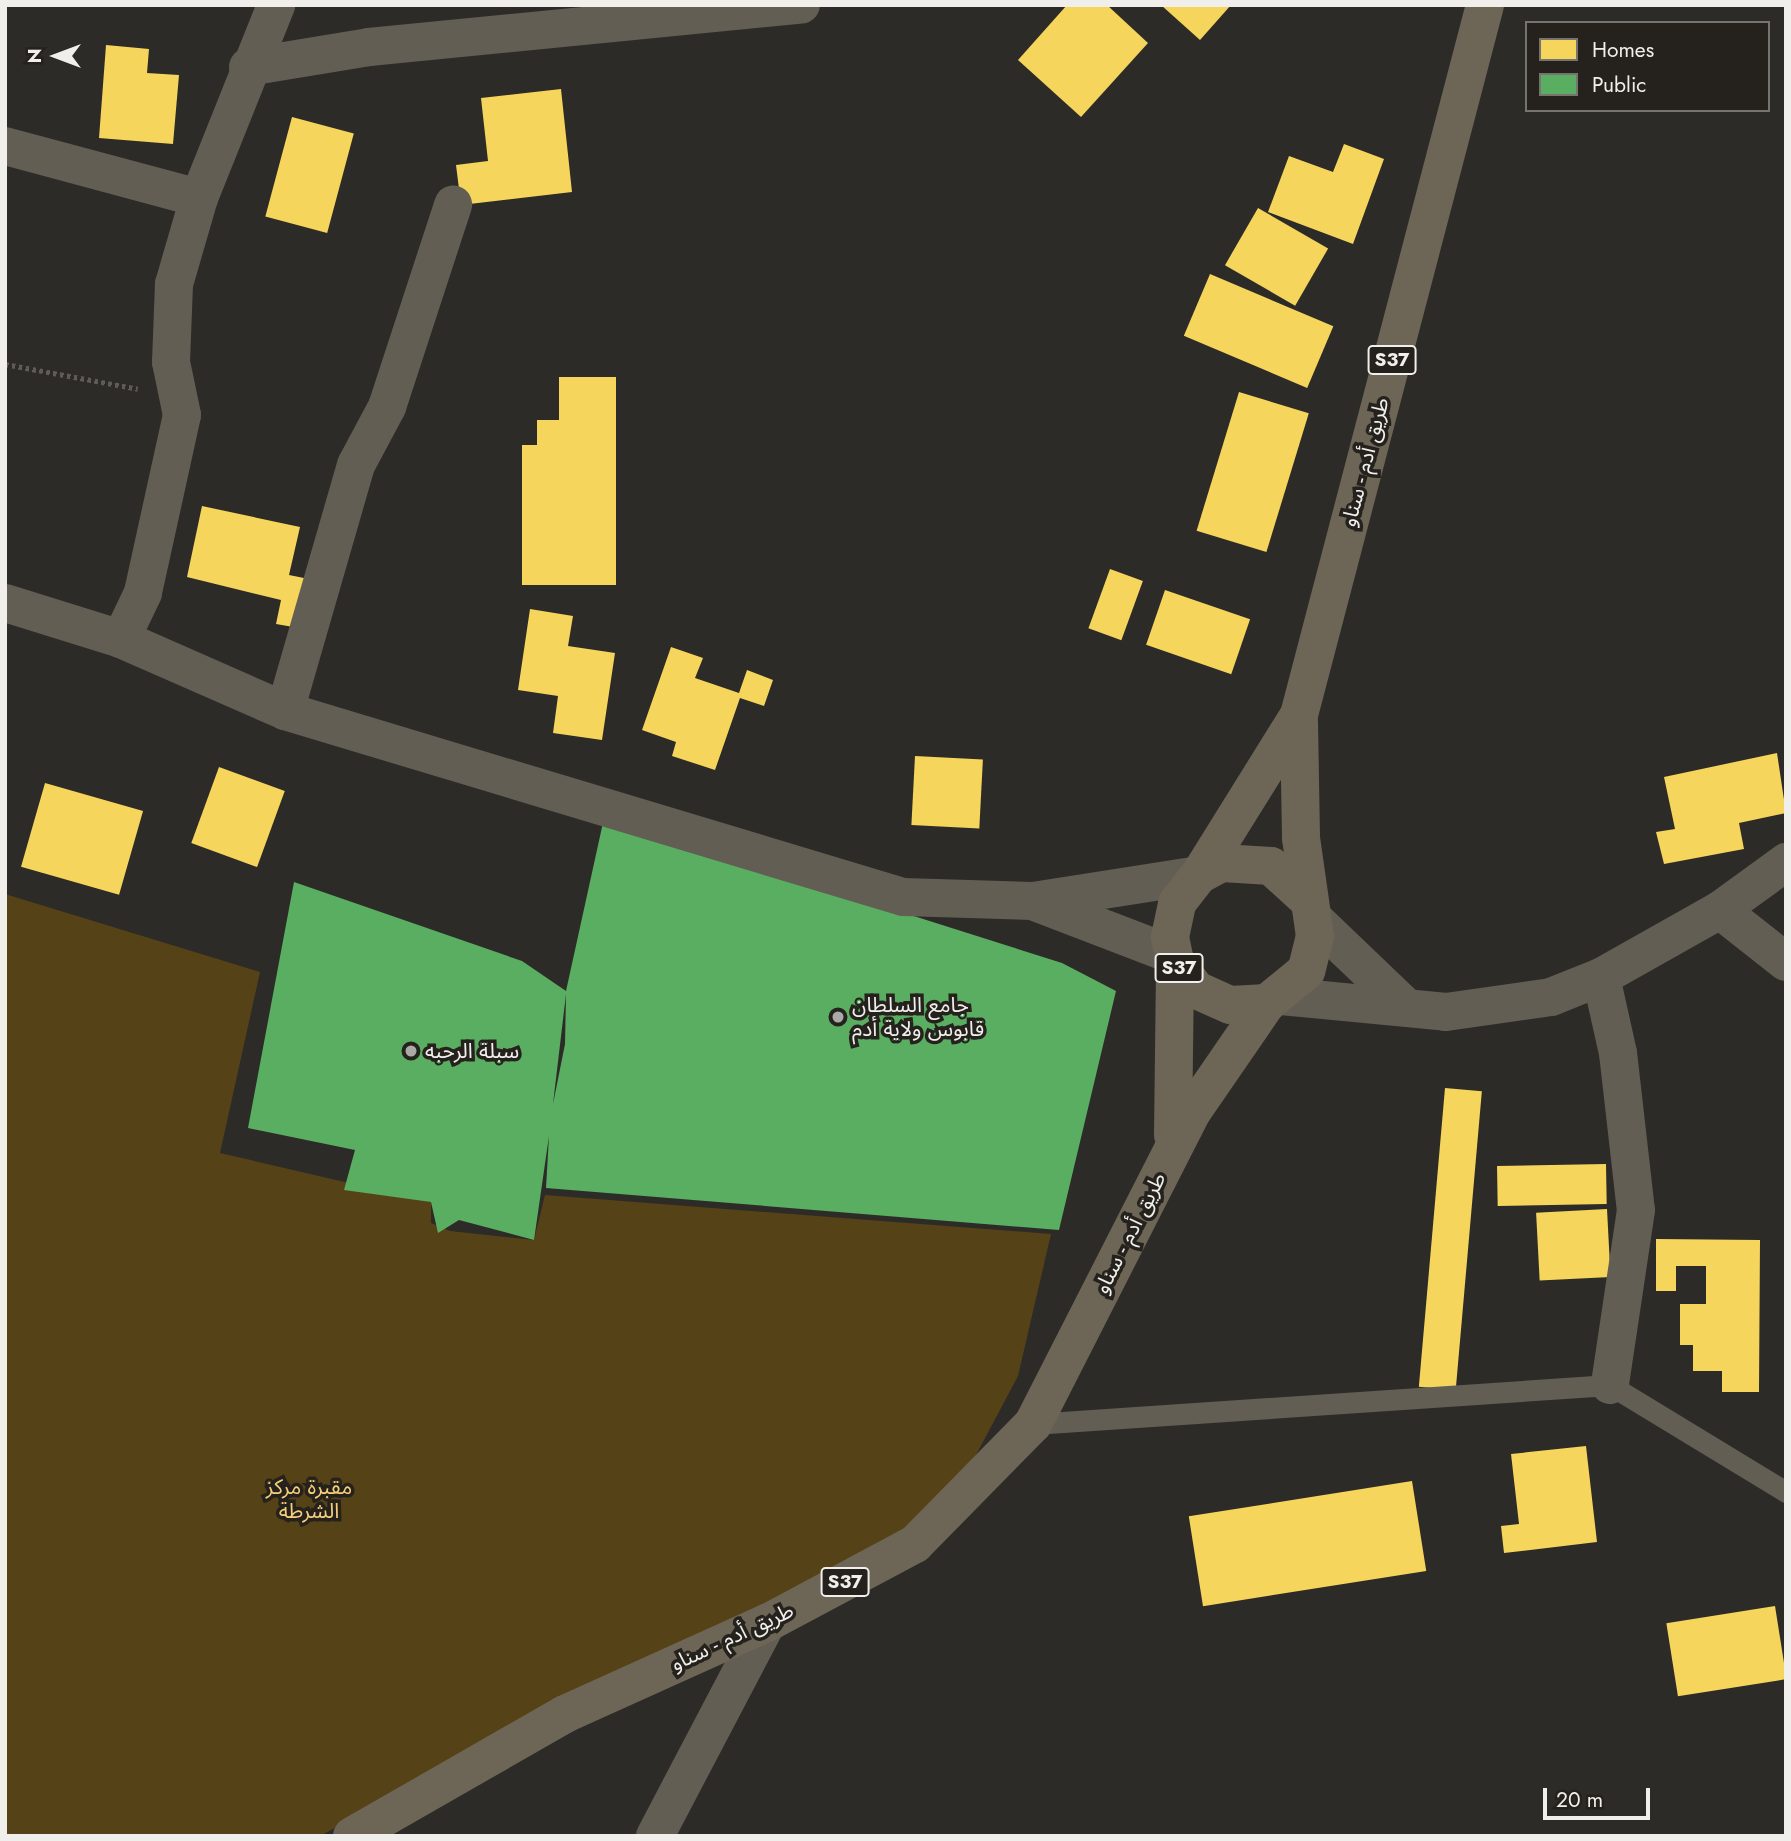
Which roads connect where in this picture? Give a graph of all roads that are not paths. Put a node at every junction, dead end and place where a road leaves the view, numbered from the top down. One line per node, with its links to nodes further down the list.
1 (276, 5): 4 (street)
2 (802, 5): 4 (street)
3 (1485, 5): 11 (main road, طريق أدم - سناو / S37)
4 (248, 67): 6 (street)
5 (5, 146): 6 (street)
6 (199, 198): 9 (street)
7 (453, 205): 10 (street)
8 (5, 603): 9 (street)
9 (121, 639): 10 (street)
10 (285, 711): 14 (street)
11 (1299, 715): 13 (main road, طريق أدم - سناو / S37); 15 (main road, طريق أدم - سناو / S37)
12 (1786, 862): 16 (street)
13 (1199, 875): 14 (street); 15 (main road); 17 (main road, S37)
14 (1033, 901): 17 (street)
15 (1311, 909): 20 (main road, S37); 21 (street)
16 (1720, 910): 18 (street); 19 (street)
17 (1174, 958): 20 (main road, S37); 22 (main road, طريق أدم - سناو / S37)
18 (1786, 962)
19 (1601, 977): 21 (street); 23 (street)
20 (1274, 999): 21 (street); 22 (main road, طريق أدم - سناو / S37)
21 (1408, 1008)
22 (1171, 1151): 24 (main road, طريق أدم - سناو / S37)
23 (1609, 1385): 24 (lane); 25 (lane)
24 (1033, 1424): 26 (main road, طريق أدم - سناو / S37)
25 (1786, 1492)
26 (767, 1623): 27 (main road, طريق أدم - سناو / S37); 28 (street)
27 (352, 1836)
28 (655, 1836)

